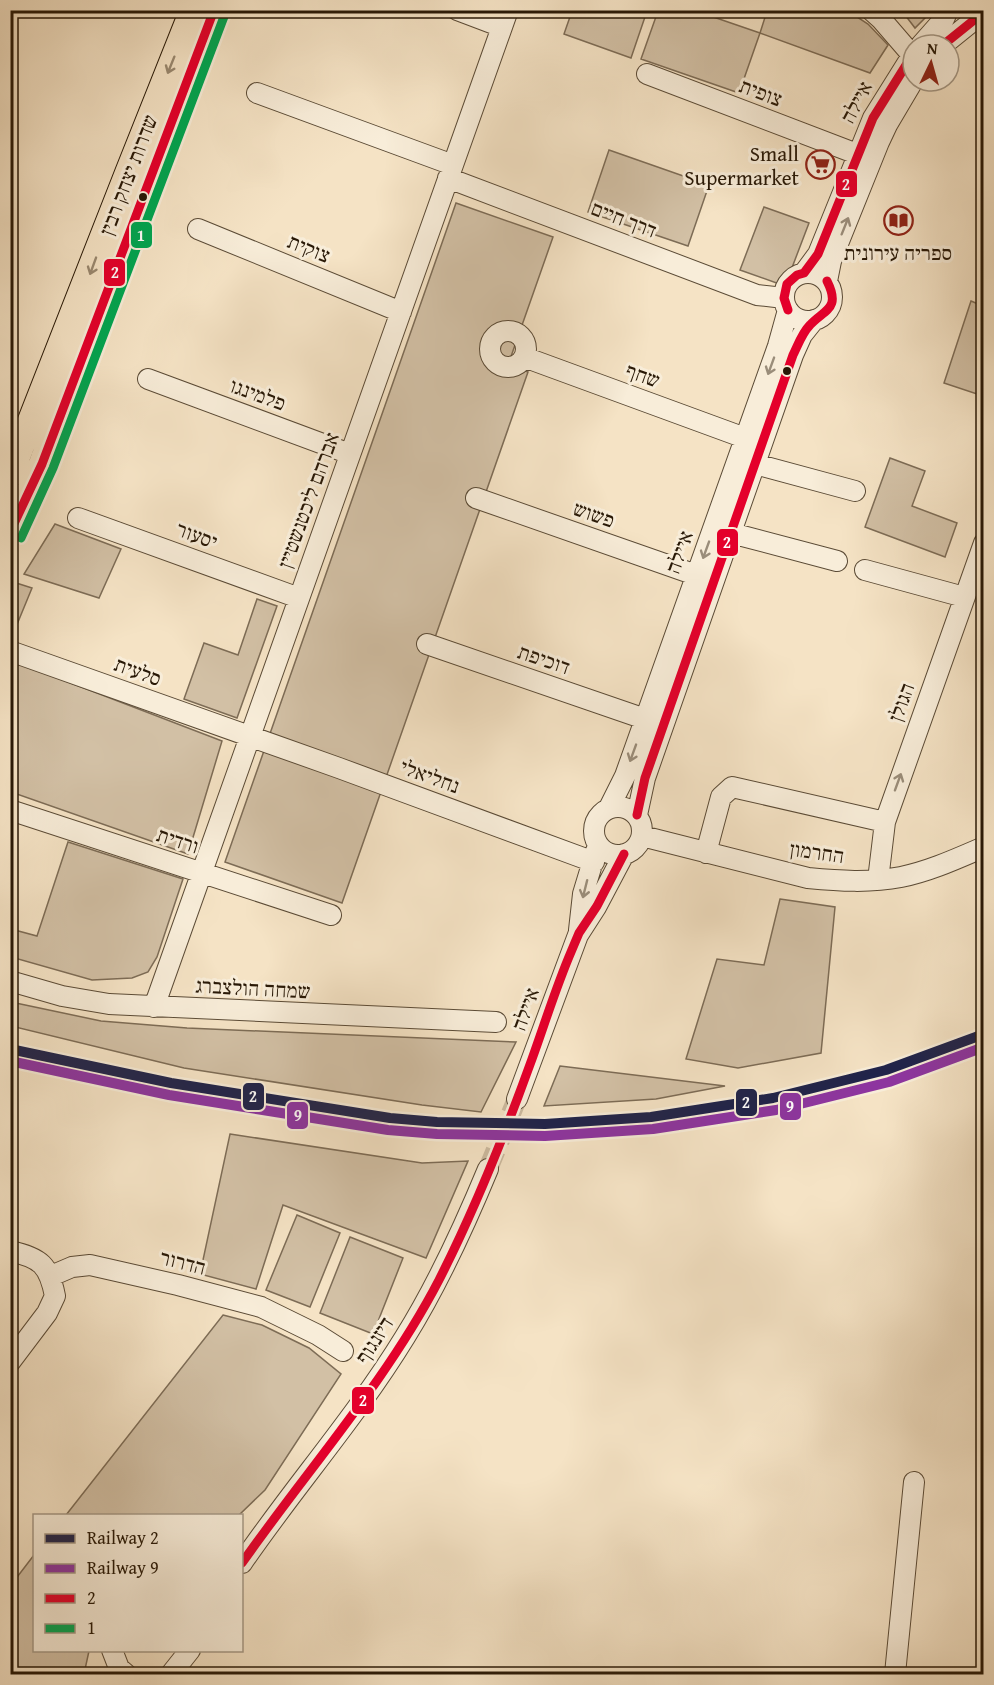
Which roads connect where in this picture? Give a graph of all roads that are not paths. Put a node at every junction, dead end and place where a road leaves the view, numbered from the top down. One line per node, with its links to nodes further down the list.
1 (194, 10): 28 (main road, שדרות יצחק רבין, one-way to 28)
2 (214, 10): 32 (main road, שדרות יצחק רבין)
3 (457, 10): 7 (street)
4 (871, 10): 10 (street)
5 (948, 10): 8 (street, איילה)
6 (984, 16): 9 (street)
7 (505, 19): 16 (street, אברהם ליכטנשטיין)
8 (931, 33)
9 (958, 33)
10 (901, 38)
11 (901, 73): 15 (street, איילה)
12 (647, 74): 15 (street, צופית)
13 (257, 93): 16 (street, דרך חיים)
14 (906, 93): 19 (street, איילה, one-way to 14)
15 (857, 154): 18 (street, איילה)
16 (451, 171): 20 (street, דרך חיים); 21 (street, אברהם ליכטנשטיין)
17 (198, 229): 21 (street, צוקית)
18 (804, 273): 19 (street); 20 (street)
19 (827, 281): 22 (street)
20 (786, 304): 22 (street); 25 (street, איילה, one-way to 25)
21 (401, 312): 26 (street, אברהם ליכטנשטיין)
22 (814, 320): 27 (street, איילה)
23 (524, 357): 25 (street, שחף)
24 (148, 379): 26 (street, פלמינגו)
25 (746, 438): 37 (street, איילה, one-way to 37)
26 (350, 454): 39 (street, אברהם ליכטנשטיין)
27 (755, 464): 29 (street); 33 (street, איילה)
28 (10, 474)
29 (855, 491)
30 (476, 498): 37 (street, פשוש)
31 (78, 518): 39 (street, יסעור)
32 (10, 533)
33 (731, 533): 35 (street); 46 (street, איילה)
34 (984, 543): 38 (street, הגולן)
35 (837, 561)
36 (865, 570): 38 (street)
37 (696, 575): 42 (street, איילה)
38 (964, 597): 47 (street, הגולן, one-way to 38)
39 (299, 598): 43 (street, אברהם ליכטנשטיין)
40 (427, 644): 42 (street, דוכיפת)
41 (10, 651): 43 (street, סלעית)
42 (645, 719): 44 (street, איילה, one-way to 44)
43 (250, 736): 50 (street, נחליאלי); 53 (street, אברהם ליכטנשטיין)
44 (609, 808): 46 (street); 50 (street)
45 (10, 810): 53 (street, ורדית)
46 (637, 815): 48 (street)
47 (885, 822): 51 (street); 54 (street, הגולן)
48 (642, 836): 51 (street, החרמון); 52 (street)
49 (984, 847): 54 (street, החרמון)
50 (596, 853): 52 (street); 56 (street, איילה, one-way to 56)
51 (706, 853): 54 (street, החרמון)
52 (624, 854): 56 (street, איילה)
53 (201, 873): 55 (street, ורדית); 58 (street, אברהם ליכטנשטיין)
54 (879, 880)
55 (331, 915)
56 (578, 935): 60 (street, איילה)
57 (10, 981): 58 (street, שמחה הולצברג)
58 (154, 1006): 59 (street, שמחה הולצברג)
59 (496, 1022)
60 (517, 1099)
61 (488, 1169): 67 (street, דיזנגוף)
62 (10, 1251): 63 (street)
63 (51, 1276): 64 (street, הדרור); 65 (street)
64 (343, 1351)
65 (10, 1362)
66 (914, 1482): 72 (street)
67 (271, 1520): 68 (street, דיזנגוף); 69 (street, דיזנגוף)
68 (243, 1539)
69 (243, 1562)
70 (189, 1652): 71 (street)
71 (174, 1674)
72 (895, 1674)

